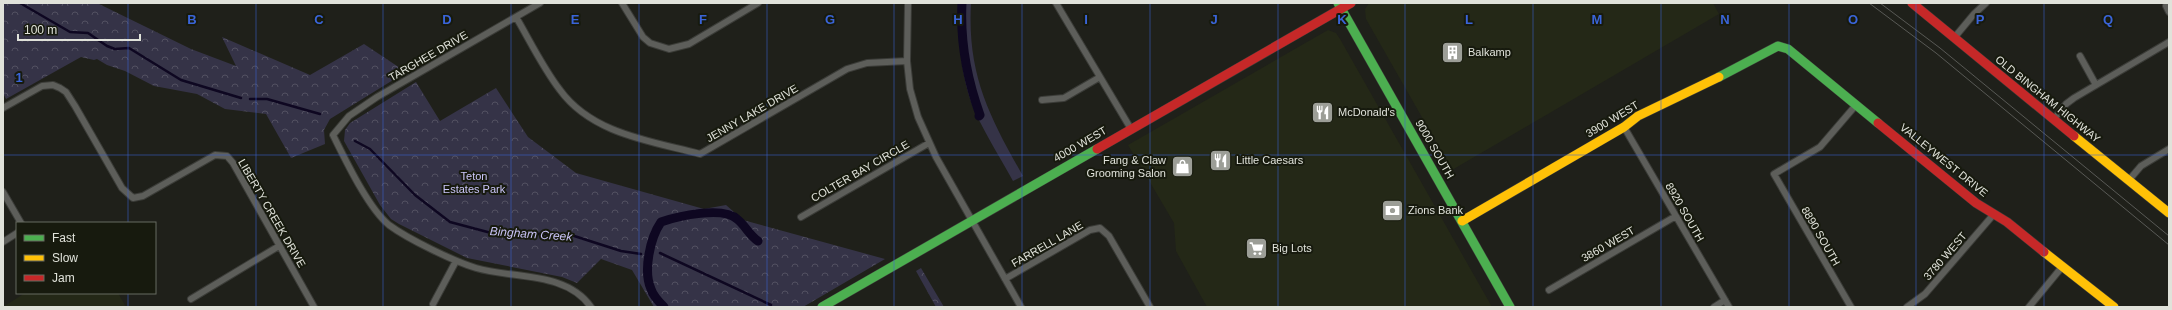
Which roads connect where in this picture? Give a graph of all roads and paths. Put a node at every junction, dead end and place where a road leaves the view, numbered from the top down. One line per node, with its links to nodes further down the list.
1 (540, 3): 10 (street, TARGHEE DRIVE)
2 (622, 3): 3 (street)
3 (758, 3)
4 (908, 3): 15 (street)
5 (1056, 3): 16 (street)
6 (1351, 3): 9 (street, 4000 WEST)
7 (1912, 3): 11 (street, OLD BINGHAM HIGHWAY)
8 (1986, 3): 11 (street)
9 (1340, 6): 23 (street, 4000 WEST); 33 (street, 9000 SOUTH)
10 (516, 17): 15 (street, JENNY LAKE DRIVE); 38 (street, TARGHEE DRIVE)
11 (1954, 38): 21 (street, OLD BINGHAM HIGHWAY)
12 (2169, 42): 17 (street)
13 (1778, 46): 19 (street, VALLEYWEST DRIVE); 22 (street, 3900 WEST)
14 (2080, 56): 17 (street)
15 (907, 61): 24 (street)
16 (1100, 77): 18 (street); 23 (street)
17 (2096, 85): 21 (street)
18 (1042, 100)
19 (1856, 105): 29 (street, VALLEYWEST DRIVE); 53 (street, 8890 SOUTH)
20 (3, 108): 37 (street, LIBERTY CREEK DRIVE)
21 (2054, 119): 26 (street, OLD BINGHAM HIGHWAY)
22 (1624, 126): 30 (street, 8920 SOUTH); 33 (street, 3900 WEST)
23 (1132, 128): 32 (street, 4000 WEST)
24 (929, 143): 31 (street, COLTER BAY CIRCLE); 32 (street)
25 (2169, 149): 26 (street)
26 (2129, 180): 28 (street, OLD BINGHAM HIGHWAY)
27 (3, 192): 34 (street)
28 (2169, 213)
29 (1994, 214): 39 (street, VALLEYWEST DRIVE); 54 (street, 3780 WEST)
30 (1676, 216): 41 (street, 3860 WEST); 43 (street, 8920 SOUTH)
31 (801, 217)
32 (973, 220): 40 (street); 47 (street, 4000 WEST)
33 (1462, 221): 50 (street, 9000 SOUTH)
34 (20, 222)
35 (16, 235): 36 (street)
36 (3, 242)
37 (279, 246): 42 (street); 45 (street, LIBERTY CREEK DRIVE)
38 (456, 261): 44 (street); 46 (street)
39 (2062, 267): 55 (street); 56 (street, VALLEYWEST DRIVE)
40 (1005, 279): 48 (street); 49 (street, FARRELL LANE)
41 (1550, 290)
42 (190, 299)
43 (1725, 300): 51 (street); 52 (street, 8920 SOUTH)
44 (433, 304)
45 (314, 307)
46 (591, 307)
47 (822, 307)
48 (1021, 307)
49 (1150, 307)
50 (1510, 307)
51 (1714, 307)
52 (1729, 307)
53 (1851, 307)
54 (1907, 307)
55 (2029, 307)
56 (2114, 307)

